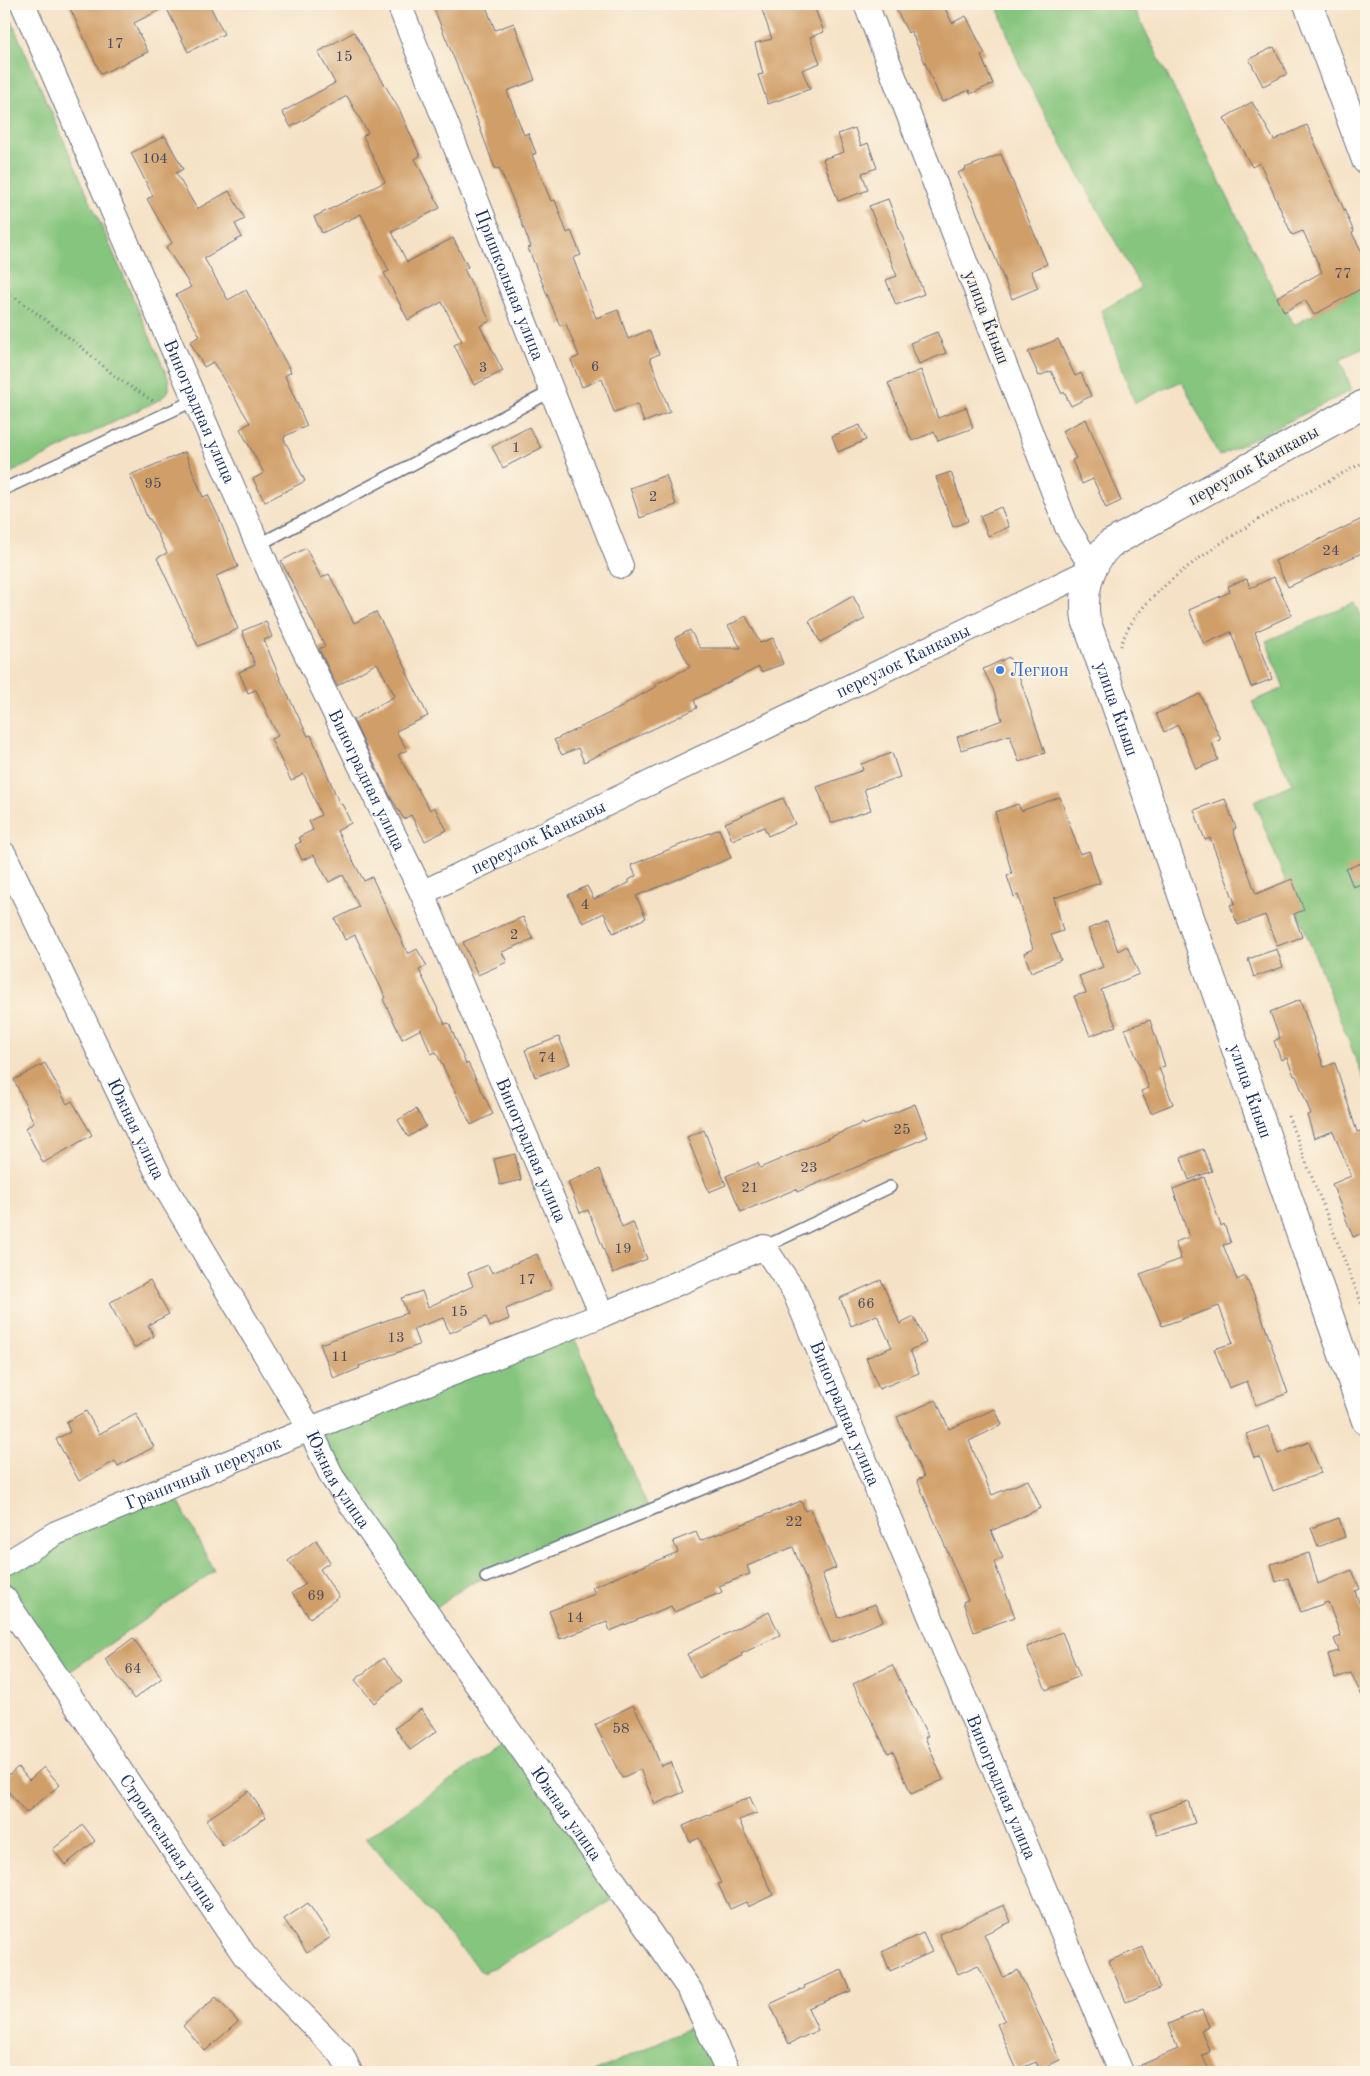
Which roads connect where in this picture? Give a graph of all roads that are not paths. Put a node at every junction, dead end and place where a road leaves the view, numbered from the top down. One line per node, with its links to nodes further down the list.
1 (23, 4): 7 (street, Виноградная улица)
2 (400, 4): 6 (street, Пришкольная улица)
3 (866, 4): 12 (street, улица Кныш)
4 (1308, 4): 5 (street)
5 (1366, 160)
6 (552, 391): 10 (lane); 11 (street, Пришкольная улица)
7 (195, 400): 9 (lane); 10 (street, Виноградная улица)
8 (1366, 403): 12 (street, переулок Канкавы)
9 (4, 489)
10 (258, 545): 14 (street, Виноградная улица)
11 (621, 566)
12 (1093, 569): 14 (street, переулок Канкавы); 18 (street, улица Кныш)
13 (4, 854): 20 (street, Южная улица)
14 (422, 893): 17 (street, Виноградная улица)
15 (890, 1187): 16 (lane)
16 (764, 1247): 17 (street); 19 (street, Виноградная улица)
17 (602, 1315): 20 (street, Граничный переулок)
18 (1366, 1421)
19 (851, 1428): 22 (lane); 26 (street, Виноградная улица)
20 (310, 1429): 21 (street, Граничный переулок); 25 (street, Южная улица)
21 (4, 1565)
22 (486, 1577)
23 (4, 1598): 24 (street, Строительная улица)
24 (350, 2072)
25 (728, 2072)
26 (1121, 2072)

